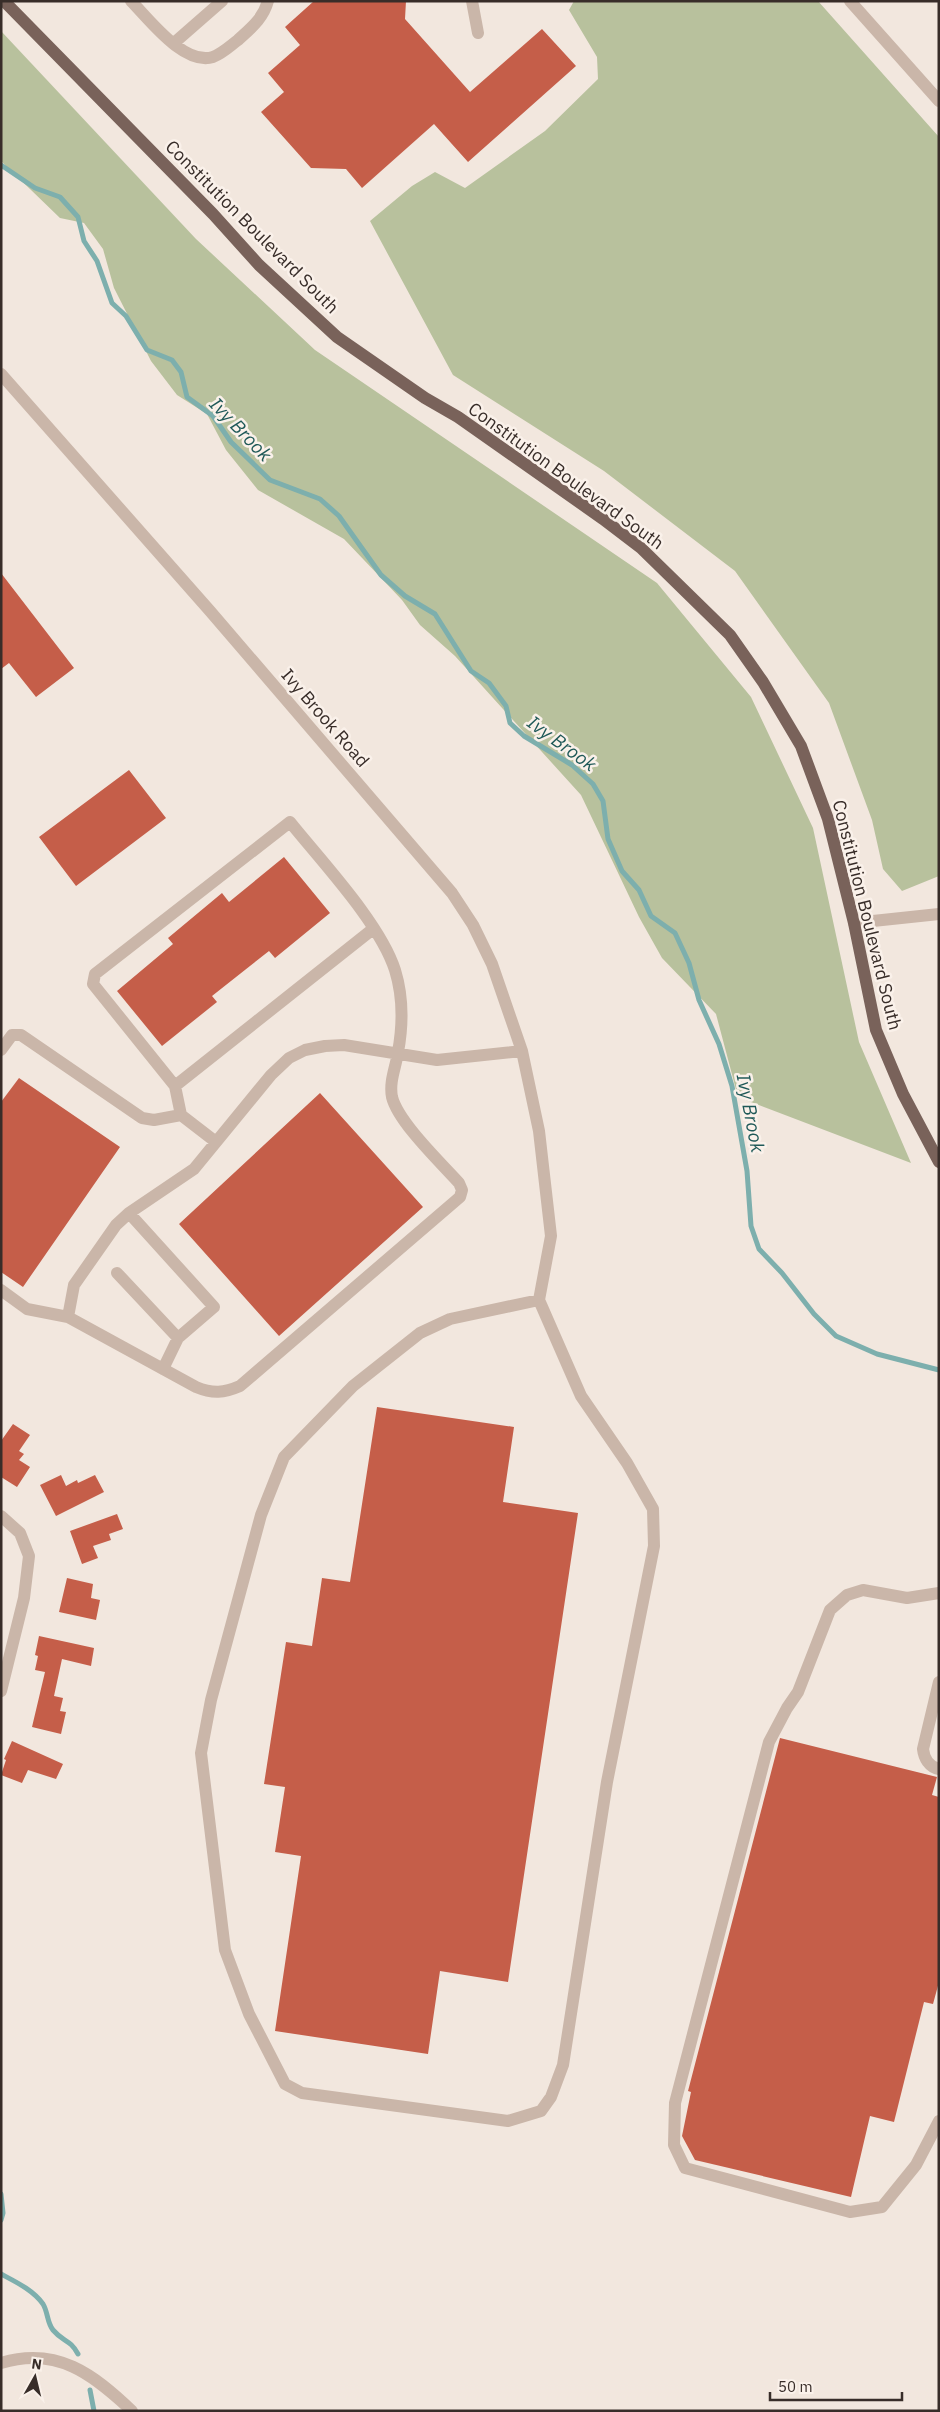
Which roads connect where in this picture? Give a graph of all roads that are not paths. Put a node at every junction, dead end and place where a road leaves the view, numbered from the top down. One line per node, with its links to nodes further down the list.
1 (4, 1): 13 (main road, Constitution Boulevard South)
2 (131, 1): 8 (street)
3 (268, 1): 8 (street)
4 (472, 1): 7 (street)
5 (850, 1): 9 (street)
6 (219, 2): 8 (street)
7 (478, 33)
8 (174, 44)
9 (939, 101)
10 (1, 374): 11 (street, Ivy Brook Road)
11 (5, 390): 16 (street, Ivy Brook Road)
12 (939, 914): 13 (street)
13 (854, 922): 21 (main road, Constitution Boulevard South)
14 (373, 929): 17 (street); 18 (street); 18 (street)
15 (1, 1050): 19 (street)
16 (522, 1051): 17 (street); 25 (street, Ivy Brook Road)
17 (398, 1053): 20 (street); 28 (street)
18 (176, 1086): 19 (street)
19 (182, 1115): 20 (street)
20 (216, 1142): 22 (street)
21 (939, 1162)
22 (129, 1213): 26 (street); 27 (street)
23 (117, 1272): 27 (street)
24 (1, 1290): 26 (street)
25 (539, 1300): 25 (street)
26 (68, 1317): 28 (street)
27 (178, 1338): 28 (street)
28 (163, 1369)
29 (1, 1516): 32 (street)
30 (939, 1593): 34 (street)
31 (939, 1682): 33 (street)
32 (1, 1691)
33 (939, 1769)
34 (939, 2121)
35 (1, 2363): 36 (street)
36 (132, 2411)

